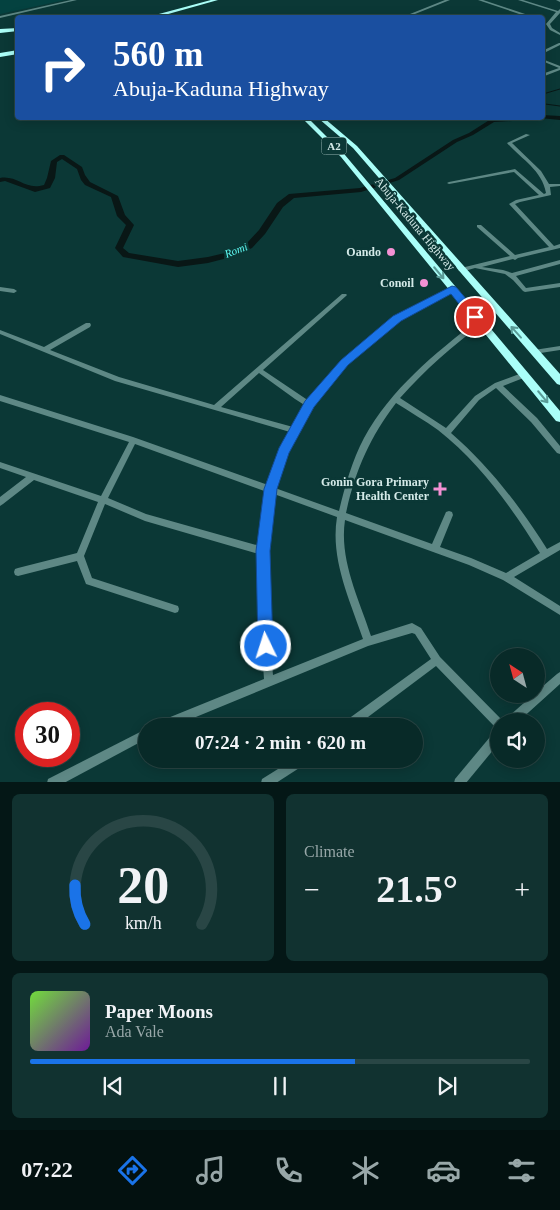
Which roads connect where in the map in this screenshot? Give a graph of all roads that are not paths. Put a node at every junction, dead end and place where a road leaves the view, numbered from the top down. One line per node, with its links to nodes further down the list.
1 (75, 0): 12 (street)
2 (216, 0): 9 (highway)
3 (222, 0): 10 (highway)
4 (448, 0): 8 (street)
5 (480, 0): 11 (street)
6 (520, 0): 7 (street)
7 (559, 13): 14 (street)
8 (410, 14)
9 (158, 15)
10 (166, 15)
11 (527, 15)
12 (0, 17)
13 (545, 22): 14 (street)
14 (549, 24): 15 (street); 18 (street)
15 (545, 27)
16 (15, 28): 17 (highway)
17 (0, 30)
18 (560, 34)
19 (560, 44): 23 (street)
20 (0, 49): 21 (highway)
21 (15, 51)
22 (15, 52): 24 (highway)
23 (545, 52)
24 (0, 55)
25 (545, 61): 26 (street)
26 (560, 68): 27 (street)
27 (545, 75)
28 (307, 120): 44 (highway, Abuja-Kaduna Highway / A2, one-way to 44)
29 (324, 120): 40 (highway, Abuja-Kaduna Highway / A2)
30 (528, 135): 33 (street)
31 (449, 183): 34 (street)
32 (560, 185): 33 (street)
33 (548, 186): 34 (street)
34 (542, 195): 36 (street)
35 (479, 226): 37 (street)
36 (557, 248): 37 (street)
37 (515, 258): 39 (street)
38 (560, 262): 41 (street)
39 (476, 267): 40 (street); 41 (street)
40 (461, 270): 52 (highway, Abuja-Kaduna Highway / A2, one-way to 40)
41 (512, 275): 42 (street)
42 (560, 285)
43 (0, 289): 45 (street)
44 (452, 289): 47 (highway, Abuja-Kaduna Highway / A2); 59 (street)
45 (14, 290)
46 (344, 295): 53 (street)
47 (480, 322): 54 (highway, Abuja-Kaduna Highway / A2); 58 (street)
48 (88, 325): 51 (street)
49 (3, 333): 51 (street)
50 (560, 348): 52 (street)
51 (46, 349): 60 (street)
52 (534, 352): 55 (highway, Abuja-Kaduna Highway / A2)
53 (259, 370): 59 (street); 60 (street)
54 (524, 375): 56 (street); 61 (highway, Abuja-Kaduna Highway / A2, one-way to 61)
55 (560, 381)
56 (497, 385): 63 (street); 65 (street)
57 (0, 398): 64 (street)
58 (396, 399): 63 (street); 71 (street)
59 (310, 404): 62 (street)
60 (216, 407): 62 (street)
61 (560, 418)
62 (295, 431): 68 (street)
63 (446, 433): 76 (street)
64 (133, 440): 68 (street); 69 (street)
65 (560, 451)
66 (0, 465): 67 (street)
67 (33, 476): 69 (street); 70 (street)
68 (271, 489): 71 (street); 75 (street)
69 (103, 500): 75 (street); 77 (street)
70 (0, 502)
71 (341, 515): 74 (street); 82 (street)
72 (449, 515): 74 (street)
73 (560, 546): 76 (street)
74 (434, 548): 79 (street)
75 (263, 551): 85 (street)
76 (546, 554): 79 (street)
77 (80, 556): 78 (street); 80 (street)
78 (18, 572)
79 (506, 577): 81 (street)
80 (175, 609)
81 (560, 611)
82 (368, 641): 83 (street); 85 (street)
83 (437, 660): 87 (street); 89 (street)
84 (560, 677): 86 (street)
85 (269, 682): 88 (street)
86 (521, 713)
87 (490, 714)
88 (181, 718)
89 (359, 718)
90 (138, 738): 93 (street)
91 (490, 746): 95 (street)
92 (289, 768): 94 (street)
93 (52, 782)
94 (266, 782)
95 (459, 782)

